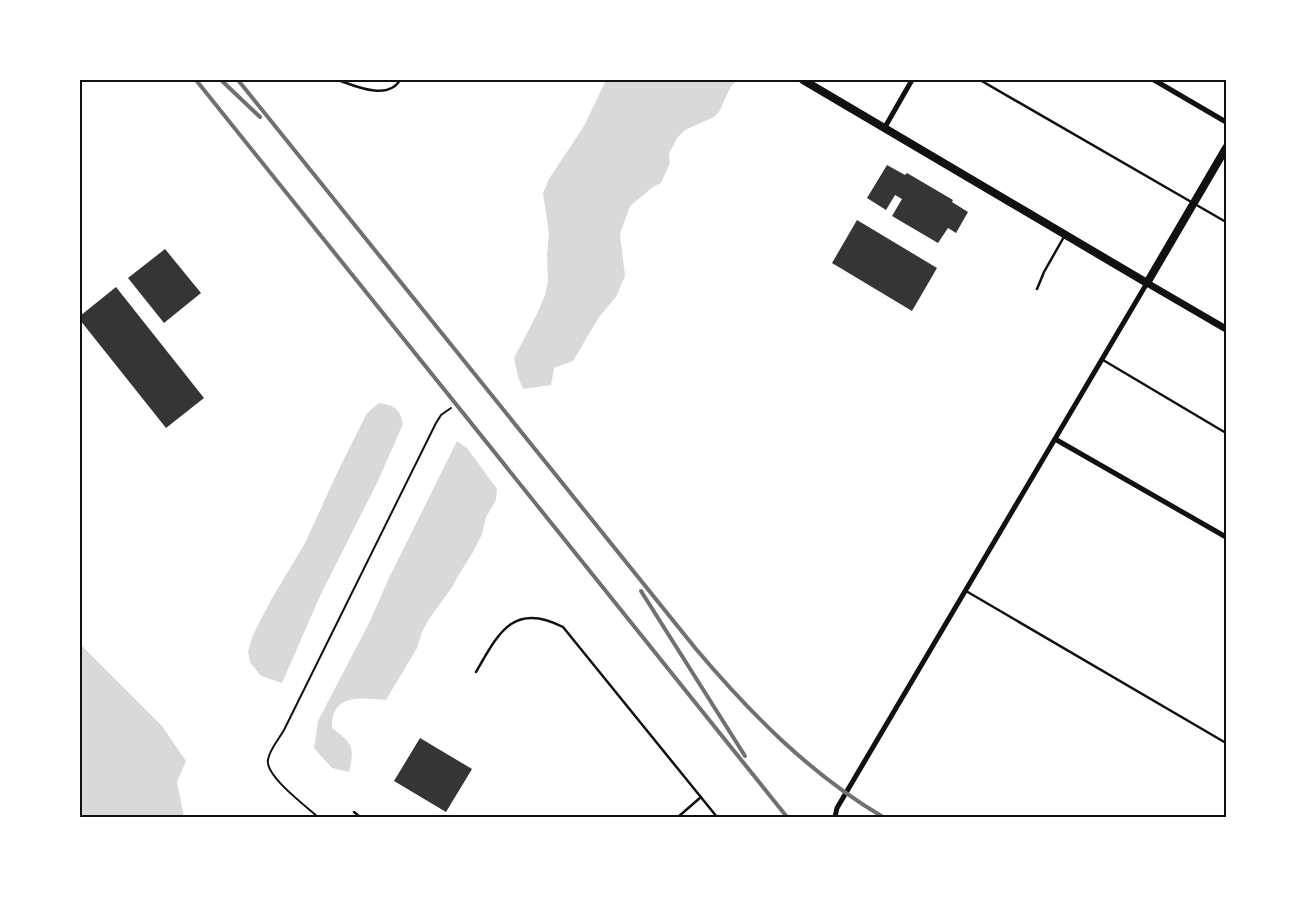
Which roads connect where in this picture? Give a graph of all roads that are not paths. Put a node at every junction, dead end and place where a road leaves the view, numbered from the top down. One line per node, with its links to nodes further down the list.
1 (338, 80): 2 (lane)
2 (400, 80)
3 (803, 80): 8 (main road)
4 (912, 80): 8 (street)
5 (980, 80): 10 (lane)
6 (1154, 80): 7 (street)
7 (1226, 122)
8 (885, 127): 12 (main road)
9 (1226, 148): 10 (main road)
10 (1194, 203): 11 (lane); 13 (main road)
11 (1226, 222)
12 (1066, 235): 13 (main road); 14 (lane)
13 (1147, 283): 15 (street); 16 (street)
14 (1037, 289)
15 (1226, 329)
16 (1102, 359): 17 (lane); 18 (street)
17 (1226, 433)
18 (1054, 439): 19 (street); 20 (street)
19 (1226, 538)
20 (965, 591): 22 (lane); 28 (street)
21 (476, 672): 23 (lane)
22 (1226, 743)
23 (701, 797): 26 (lane); 27 (lane)
24 (354, 812): 25 (lane)
25 (360, 817)
26 (678, 817)
27 (717, 817)
28 (835, 817)

